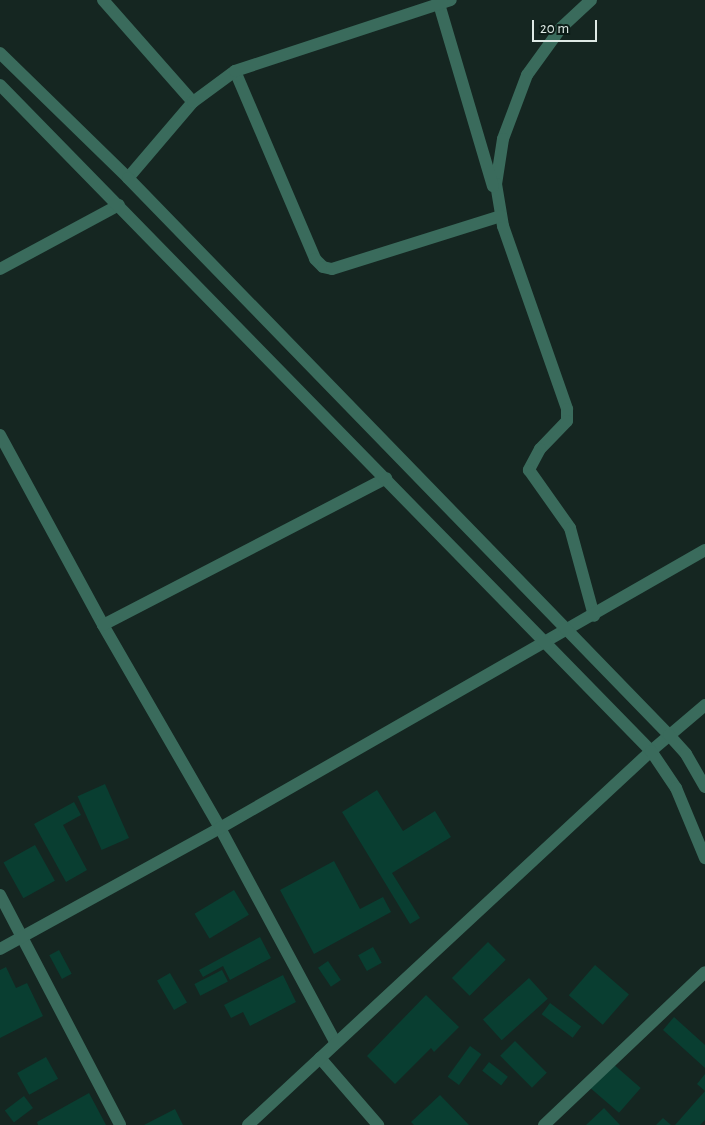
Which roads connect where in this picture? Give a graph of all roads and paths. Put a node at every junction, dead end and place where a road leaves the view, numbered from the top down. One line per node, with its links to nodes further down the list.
1 (103, 0): 7 (street)
2 (591, 0): 10 (street)
3 (445, 2): 5 (street); 10 (street)
4 (0, 53): 8 (street)
5 (235, 71): 7 (street); 10 (street)
6 (0, 85): 9 (street)
7 (193, 102): 8 (street)
8 (128, 178): 17 (street)
9 (118, 205): 11 (street); 13 (street)
10 (500, 210): 15 (street)
11 (0, 269)
12 (0, 436): 16 (street)
13 (386, 478): 16 (street); 18 (street)
14 (705, 550): 15 (street)
15 (594, 616): 17 (street)
16 (103, 625): 23 (street)
17 (566, 629): 18 (street); 20 (street)
18 (546, 641): 21 (street); 23 (street)
19 (705, 705): 20 (street)
20 (669, 735): 21 (street); 22 (street)
21 (651, 751): 24 (street); 29 (street)
22 (705, 788)
23 (220, 828): 26 (street); 29 (street)
24 (705, 858)
25 (0, 895): 26 (street)
26 (24, 936): 27 (street); 31 (street)
27 (0, 949)
28 (705, 972): 34 (street)
29 (336, 1043): 30 (street)
30 (320, 1058): 32 (street); 33 (street)
31 (120, 1125)
32 (248, 1125)
33 (378, 1125)
34 (544, 1125)

